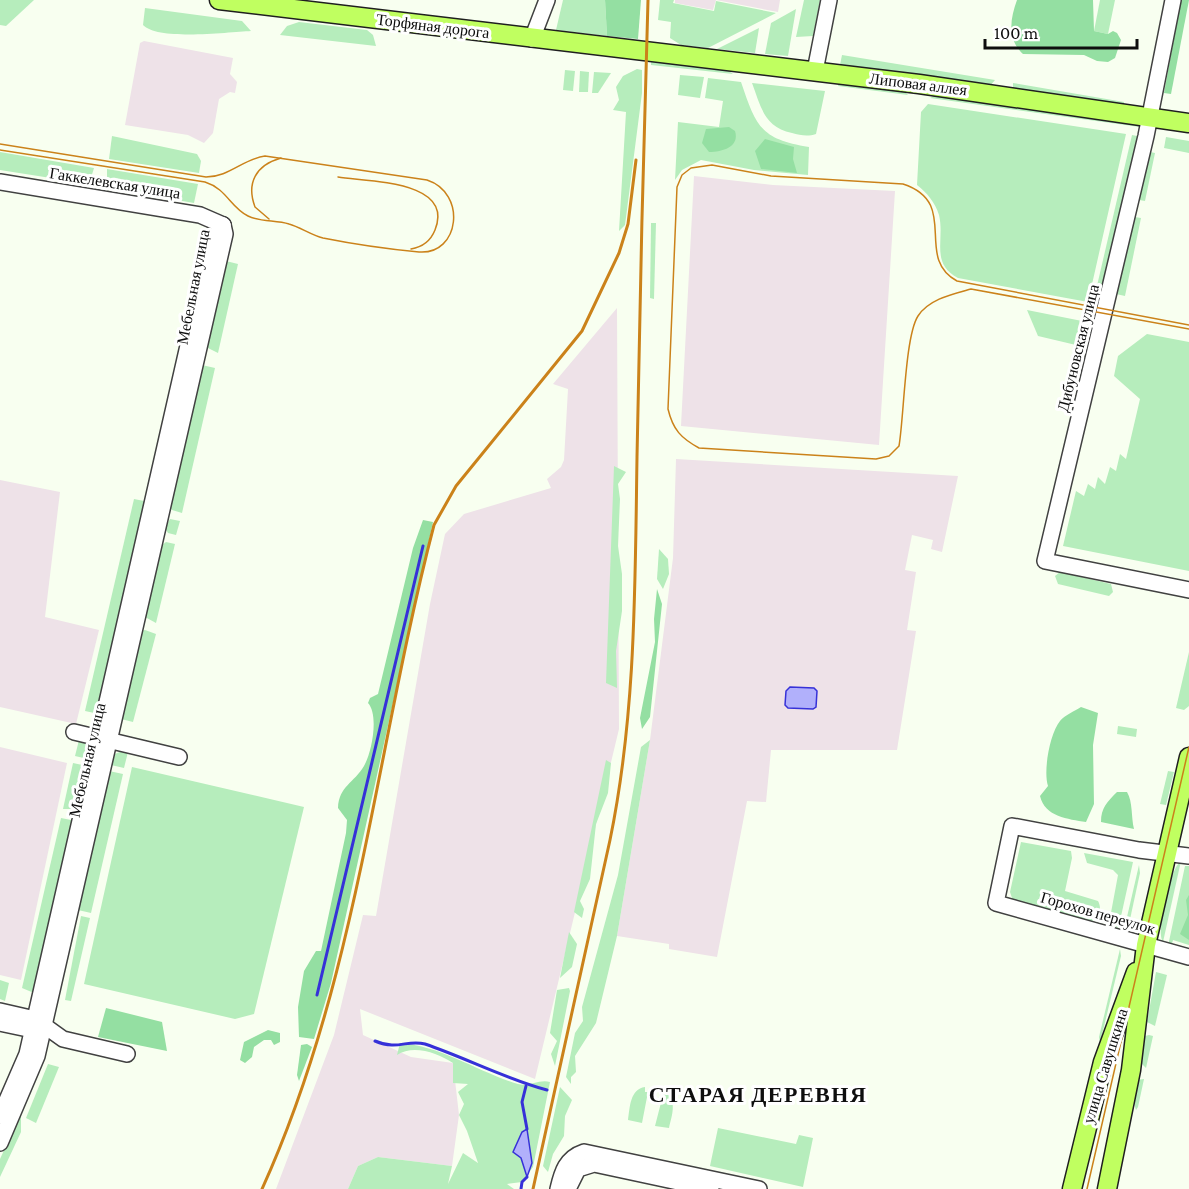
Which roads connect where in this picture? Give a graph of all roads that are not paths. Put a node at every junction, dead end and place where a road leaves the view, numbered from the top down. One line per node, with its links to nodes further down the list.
1 (219, 0): 5 (main road, Торфяная дорога)
2 (546, 0): 5 (street)
3 (829, 0): 7 (street)
4 (1173, 0): 8 (street, Дибуновская улица)
5 (532, 39): 6 (main road, Торфяная дорога)
6 (646, 52): 7 (main road, Липовая аллея)
7 (814, 71): 8 (main road, Липовая аллея)
8 (1150, 117): 9 (main road, Липовая аллея); 12 (street, Дибуновская улица)
9 (1189, 123)
10 (0, 182): 11 (street, Гаккелевская улица)
11 (223, 225): 14 (street, Мебельная улица)
12 (1189, 590)
13 (74, 732): 14 (street)
14 (105, 739): 15 (street); 23 (street, Мебельная улица)
15 (179, 757)
16 (1189, 758): 17 (main road, улица Савушкина)
17 (1167, 853): 18 (street); 19 (main road, улица Савушкина); 19 (street, Горохов переулок)
18 (1189, 856)
19 (1146, 945): 20 (street, Горохов переулок); 32 (main road, улица Савушкина); 33 (main road, улица Савушкина)
20 (1189, 957)
21 (0, 1011): 23 (street)
22 (0, 1023): 23 (street)
23 (42, 1028): 24 (street); 25 (street, Мебельная улица); 26 (street, Мебельная улица)
24 (127, 1054)
25 (0, 1116)
26 (0, 1143)
27 (574, 1165): 28 (street); 29 (street); 30 (street); 31 (street)
28 (558, 1189)
29 (568, 1189)
30 (711, 1189)
31 (759, 1189)
32 (1072, 1189)
33 (1107, 1189)

